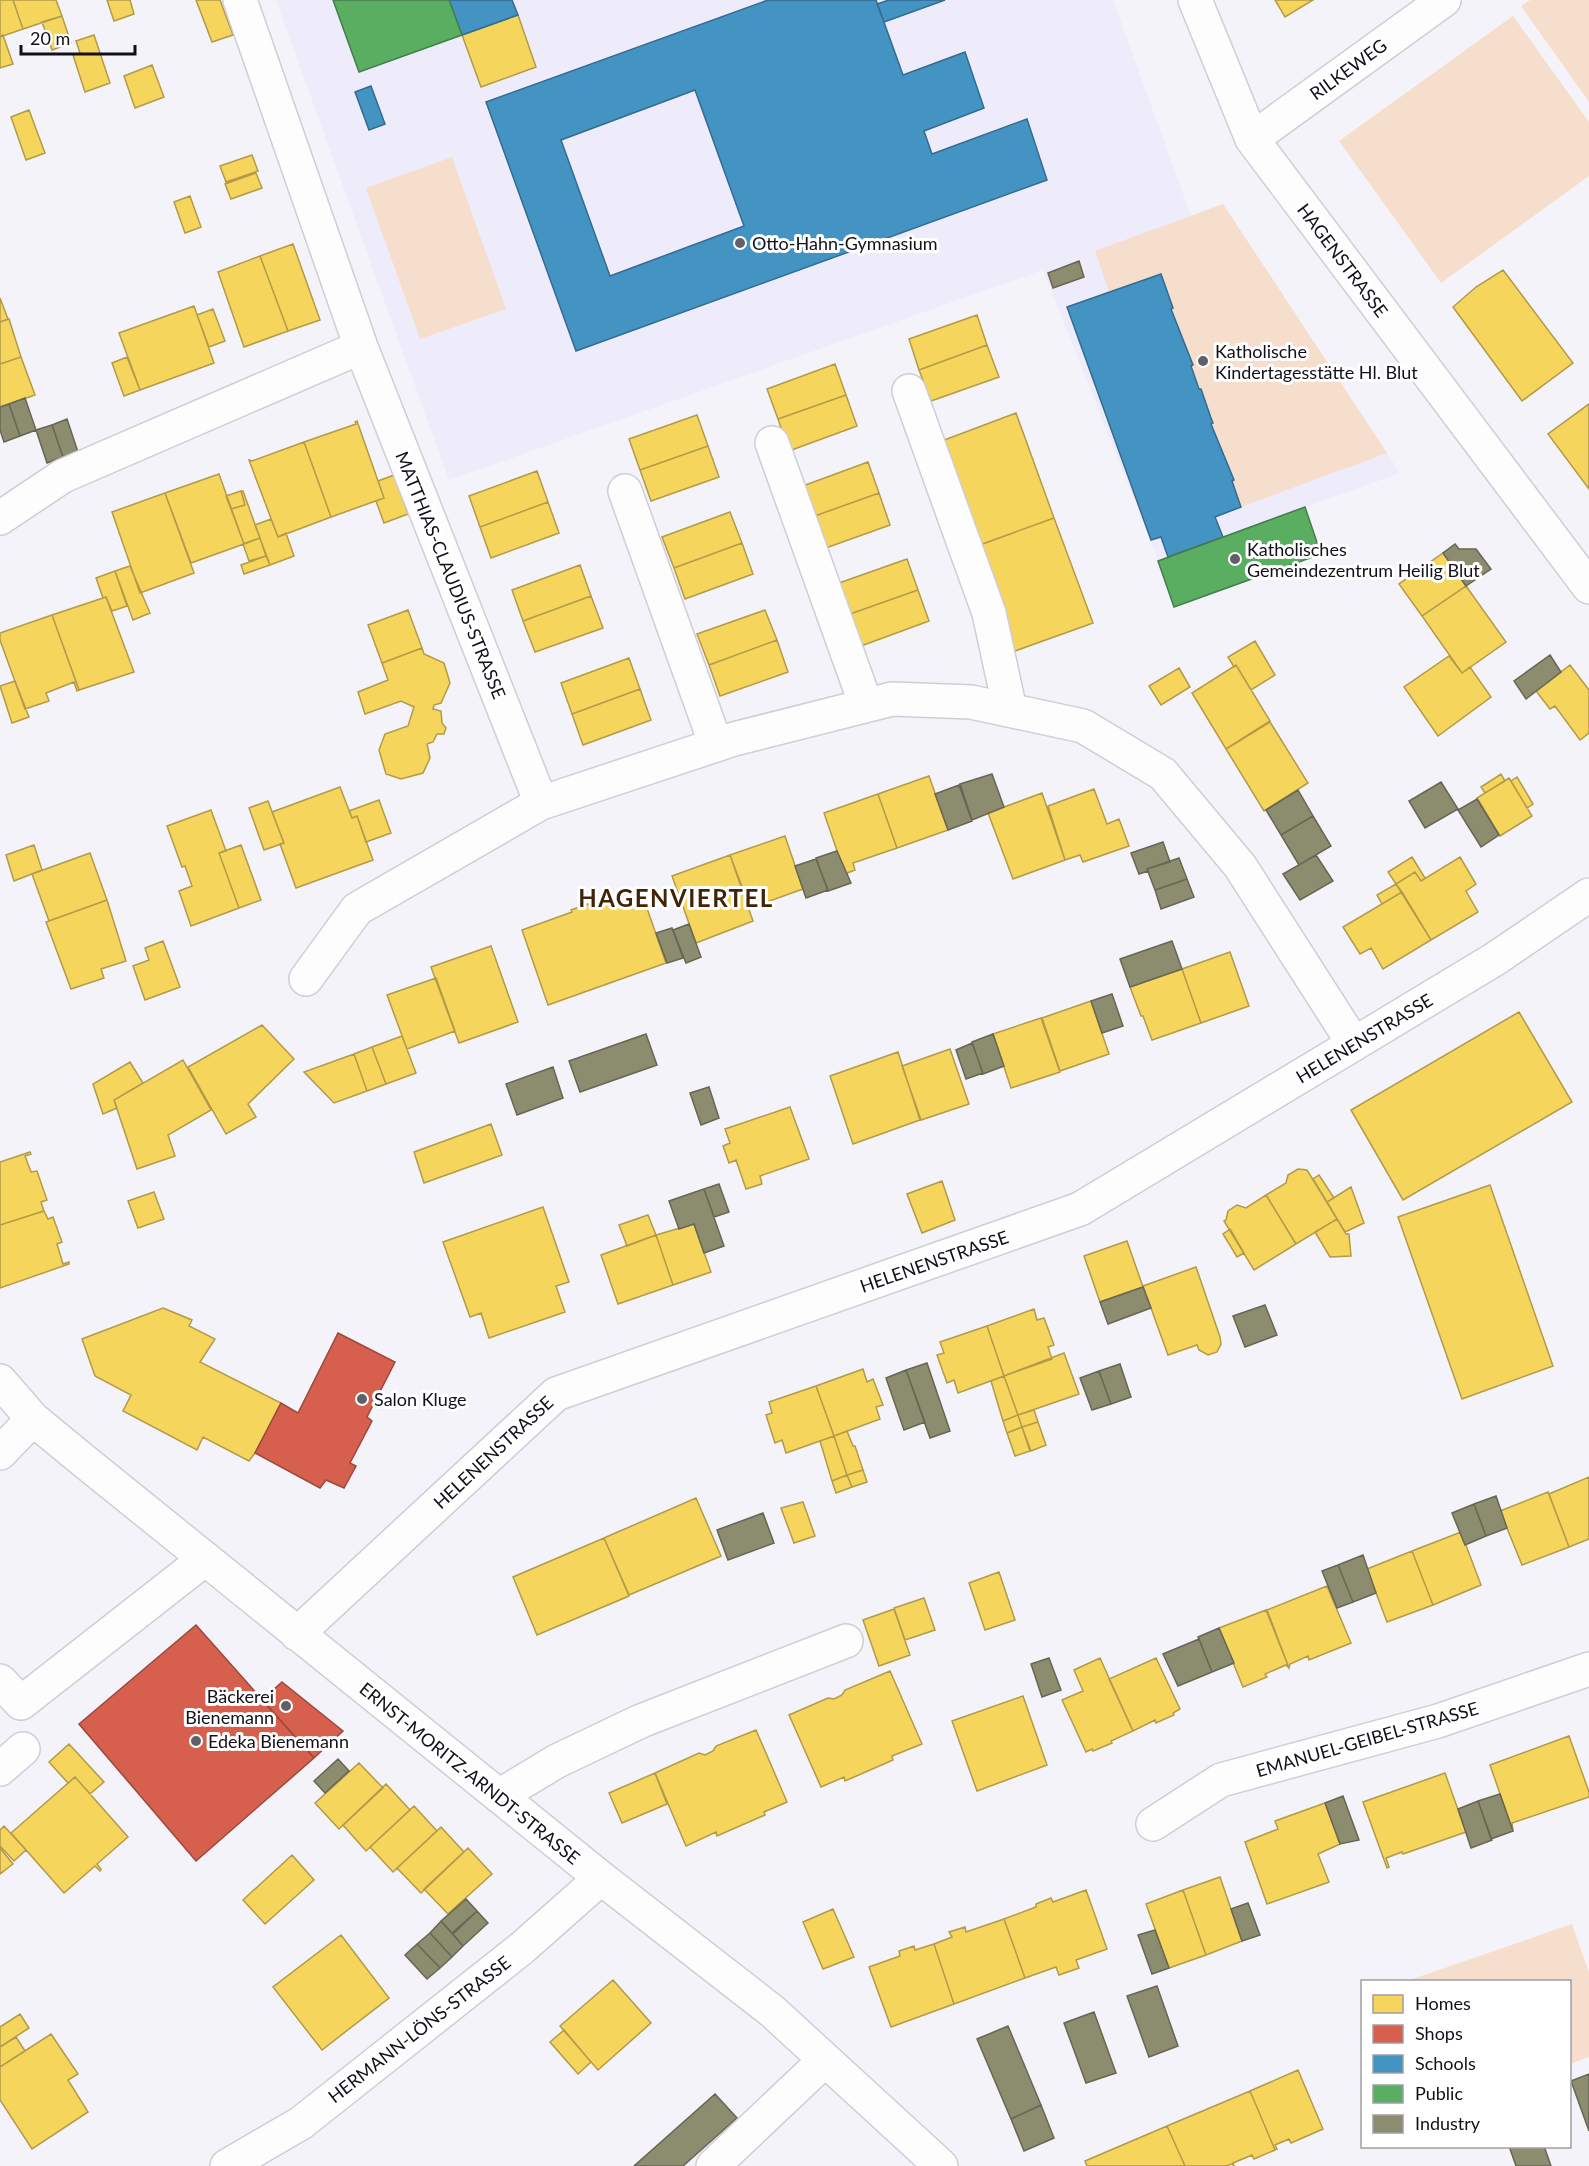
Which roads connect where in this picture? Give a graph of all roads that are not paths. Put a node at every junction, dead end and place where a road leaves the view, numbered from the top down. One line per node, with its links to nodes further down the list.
1 (240, 0): 5 (street, MATTHIAS-CLAUDIUS-STRASSE)
2 (1195, 0): 4 (street, HAGENSTRASSE)
3 (1444, 0): 4 (street, RILKEWEG)
4 (1252, 139): 10 (street, HAGENSTRASSE)
5 (361, 347): 9 (street); 14 (street, MATTHIAS-CLAUDIUS-STRASSE)
6 (909, 391): 12 (street)
7 (772, 443): 11 (street)
8 (626, 491): 13 (street)
9 (0, 518)
10 (1589, 587)
11 (866, 705): 12 (street); 13 (street)
12 (1010, 710): 17 (street)
13 (716, 745): 14 (street)
14 (542, 803): 16 (street)
15 (1589, 895): 17 (street, HELENENSTRASSE)
16 (306, 979)
17 (1354, 1044): 22 (street, HELENENSTRASSE)
18 (0, 1381): 19 (street, ERNST-MORITZ-ARNDT-STRASSE)
19 (33, 1419): 20 (street); 21 (street, ERNST-MORITZ-ARNDT-STRASSE)
20 (0, 1453)
21 (205, 1559): 22 (street, ERNST-MORITZ-ARNDT-STRASSE); 25 (street)
22 (297, 1634): 26 (street, ERNST-MORITZ-ARNDT-STRASSE)
23 (846, 1641): 26 (street)
24 (1589, 1670): 27 (street, EMANUEL-GEIBEL-STRASSE)
25 (0, 1681)
26 (499, 1796): 28 (street, ERNST-MORITZ-ARNDT-STRASSE)
27 (1153, 1824)
28 (601, 1878): 29 (street, ERNST-MORITZ-ARNDT-STRASSE); 30 (street, HERMANN-LÖNS-STRASSE)
29 (825, 2060): 31 (street); 32 (street, ERNST-MORITZ-ARNDT-STRASSE)
30 (227, 2166)
31 (713, 2166)
32 (941, 2166)

